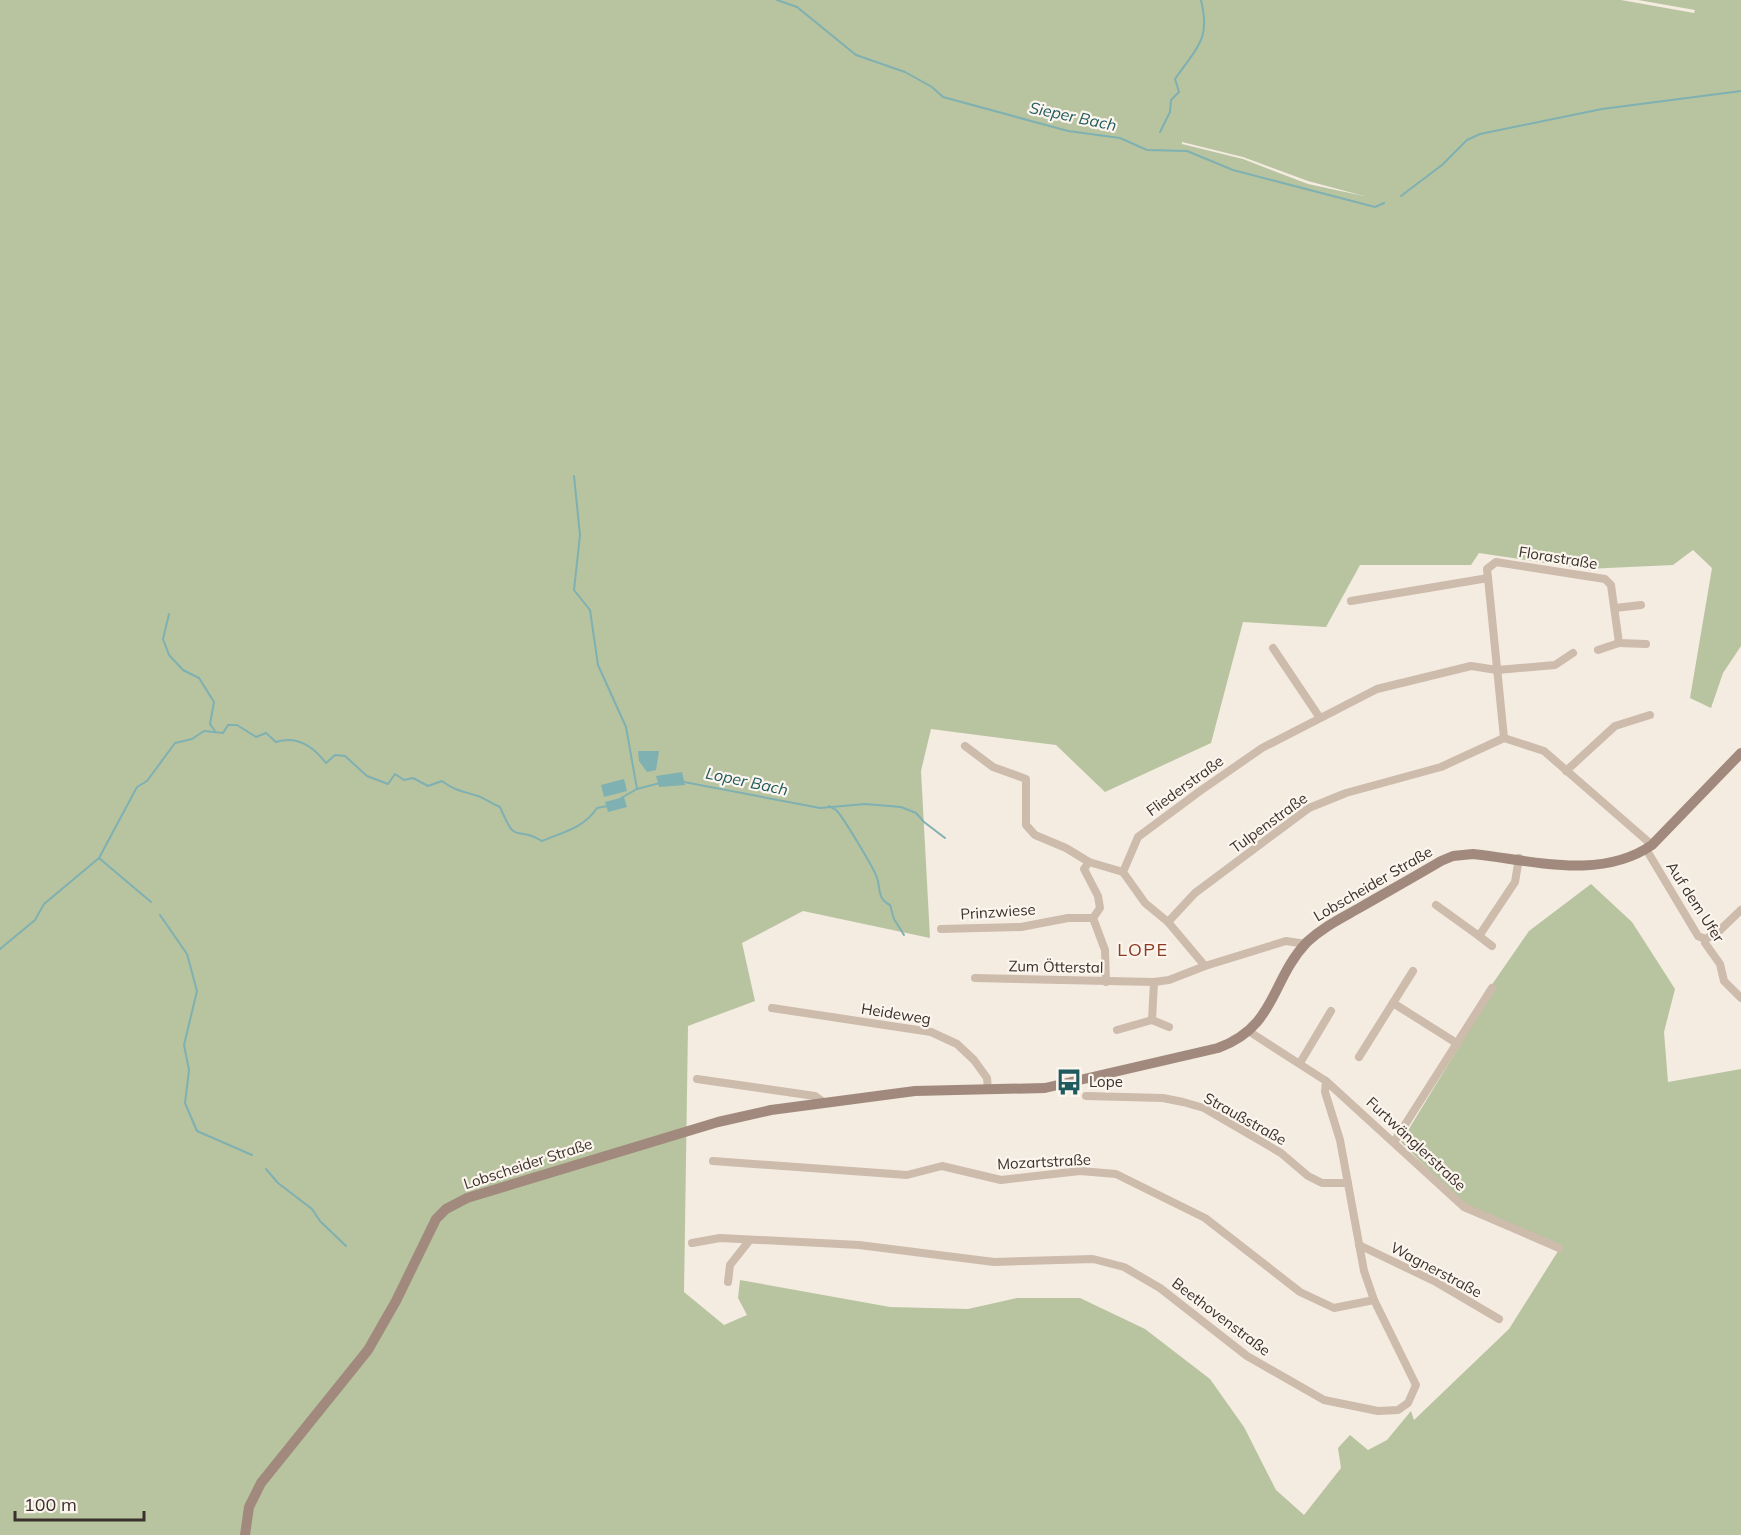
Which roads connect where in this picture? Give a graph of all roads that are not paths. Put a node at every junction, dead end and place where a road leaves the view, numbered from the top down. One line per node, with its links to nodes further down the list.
1 (1488, 578): 2 (street); 4 (street, Florastraße); 10 (street)
2 (1351, 601)
3 (1641, 605): 4 (street)
4 (1615, 608): 5 (street, Florastraße)
5 (1619, 642): 6 (street); 8 (street)
6 (1646, 644)
7 (1273, 648): 12 (street)
8 (1598, 650)
9 (1573, 653): 10 (street)
10 (1497, 670): 12 (street, Fliederstraße); 13 (street)
11 (1650, 715): 16 (street)
12 (1320, 718): 20 (street, Fliederstraße)
13 (1504, 738): 16 (street); 24 (street, Tulpenstraße)
14 (966, 746): 19 (street)
15 (1741, 753): 17 (street, Lobscheider Straße)
16 (1566, 771): 17 (street)
17 (1649, 847): 18 (street, Lobscheider Straße); 27 (street, Auf dem Ufer)
18 (1519, 858): 26 (street); 28 (street, Lobscheider Straße)
19 (1089, 862): 20 (street); 23 (street)
20 (1123, 872): 24 (street)
21 (1436, 906): 26 (street)
22 (1741, 910): 27 (street)
23 (1093, 918): 25 (street, Prinzwiese); 33 (street)
24 (1168, 921): 30 (street)
25 (941, 929)
26 (1479, 936): 29 (street)
27 (1705, 939): 36 (street, Auf dem Ufer)
28 (1306, 944): 30 (street); 43 (street, Lobscheider Straße)
29 (1492, 946)
30 (1205, 966): 34 (street, Zum Ötterstal)
31 (1413, 971): 37 (street)
32 (975, 978): 33 (street, Zum Ötterstal)
33 (1106, 982): 34 (street, Zum Ötterstal)
34 (1154, 982): 40 (street)
35 (1492, 988): 44 (street)
36 (1741, 998)
37 (1393, 1003): 44 (street); 45 (street)
38 (772, 1008): 49 (street, Heideweg)
39 (1331, 1011): 46 (street)
40 (1152, 1020): 41 (street); 42 (street)
41 (1169, 1027)
42 (1117, 1030)
43 (1250, 1032): 46 (street); 49 (street, Lobscheider Straße)
44 (1458, 1044): 52 (street)
45 (1359, 1057)
46 (1300, 1063): 48 (street)
47 (697, 1079): 51 (street, Lobscheider Straße)
48 (1326, 1082): 52 (street, Furtwänglerstraße); 54 (street, Beethovenstraße)
49 (988, 1090): 51 (street, Lobscheider Straße)
50 (1086, 1096): 54 (street, Straußstraße)
51 (822, 1101): 62 (street, Lobscheider Straße)
52 (1394, 1142): 58 (street, Furtwänglerstraße)
53 (713, 1161): 60 (street, Mozartstraße)
54 (1348, 1183): 57 (street, Beethovenstraße)
55 (749, 1241): 56 (street, Beethovenstraße); 59 (street); 60 (street, Beethovenstraße)
56 (692, 1243)
57 (1359, 1245): 60 (street, Beethovenstraße); 61 (street, Wagnerstraße)
58 (1558, 1248)
59 (728, 1282)
60 (1374, 1300)
61 (1499, 1319)
62 (245, 1535)

